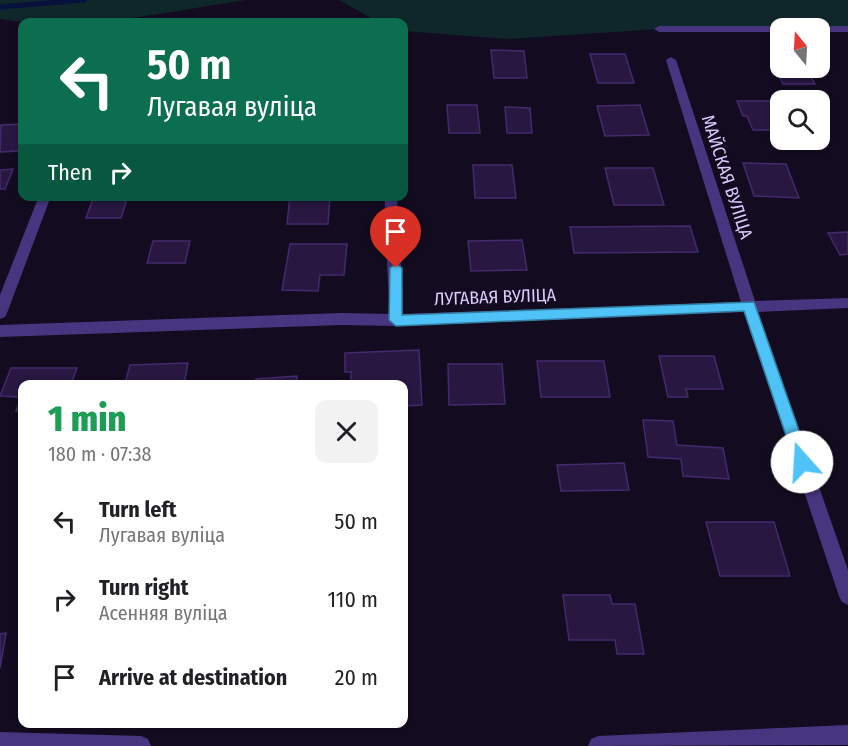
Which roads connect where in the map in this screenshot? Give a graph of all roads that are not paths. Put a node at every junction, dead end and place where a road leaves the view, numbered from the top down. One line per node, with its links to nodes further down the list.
1 (659, 28): 2 (street)
2 (770, 29)
3 (830, 29): 4 (street)
4 (848, 29)
5 (671, 60): 9 (street, МАЙСКАЯ ВУЛІЦА)
6 (43, 201): 10 (street)
7 (391, 201): 11 (street)
8 (848, 303): 9 (street, ЛУГАВАЯ ВУЛІЦА)
9 (749, 305): 11 (street, ЛУГАВАЯ ВУЛІЦА); 13 (street, МАЙСКАЯ ВУЛІЦА)
10 (0, 313)
11 (396, 320): 12 (street, ЛУГАВАЯ ВУЛІЦА)
12 (0, 331)
13 (848, 596)
14 (848, 735): 17 (street)
15 (0, 742): 16 (street)
16 (141, 746)
17 (598, 746)

